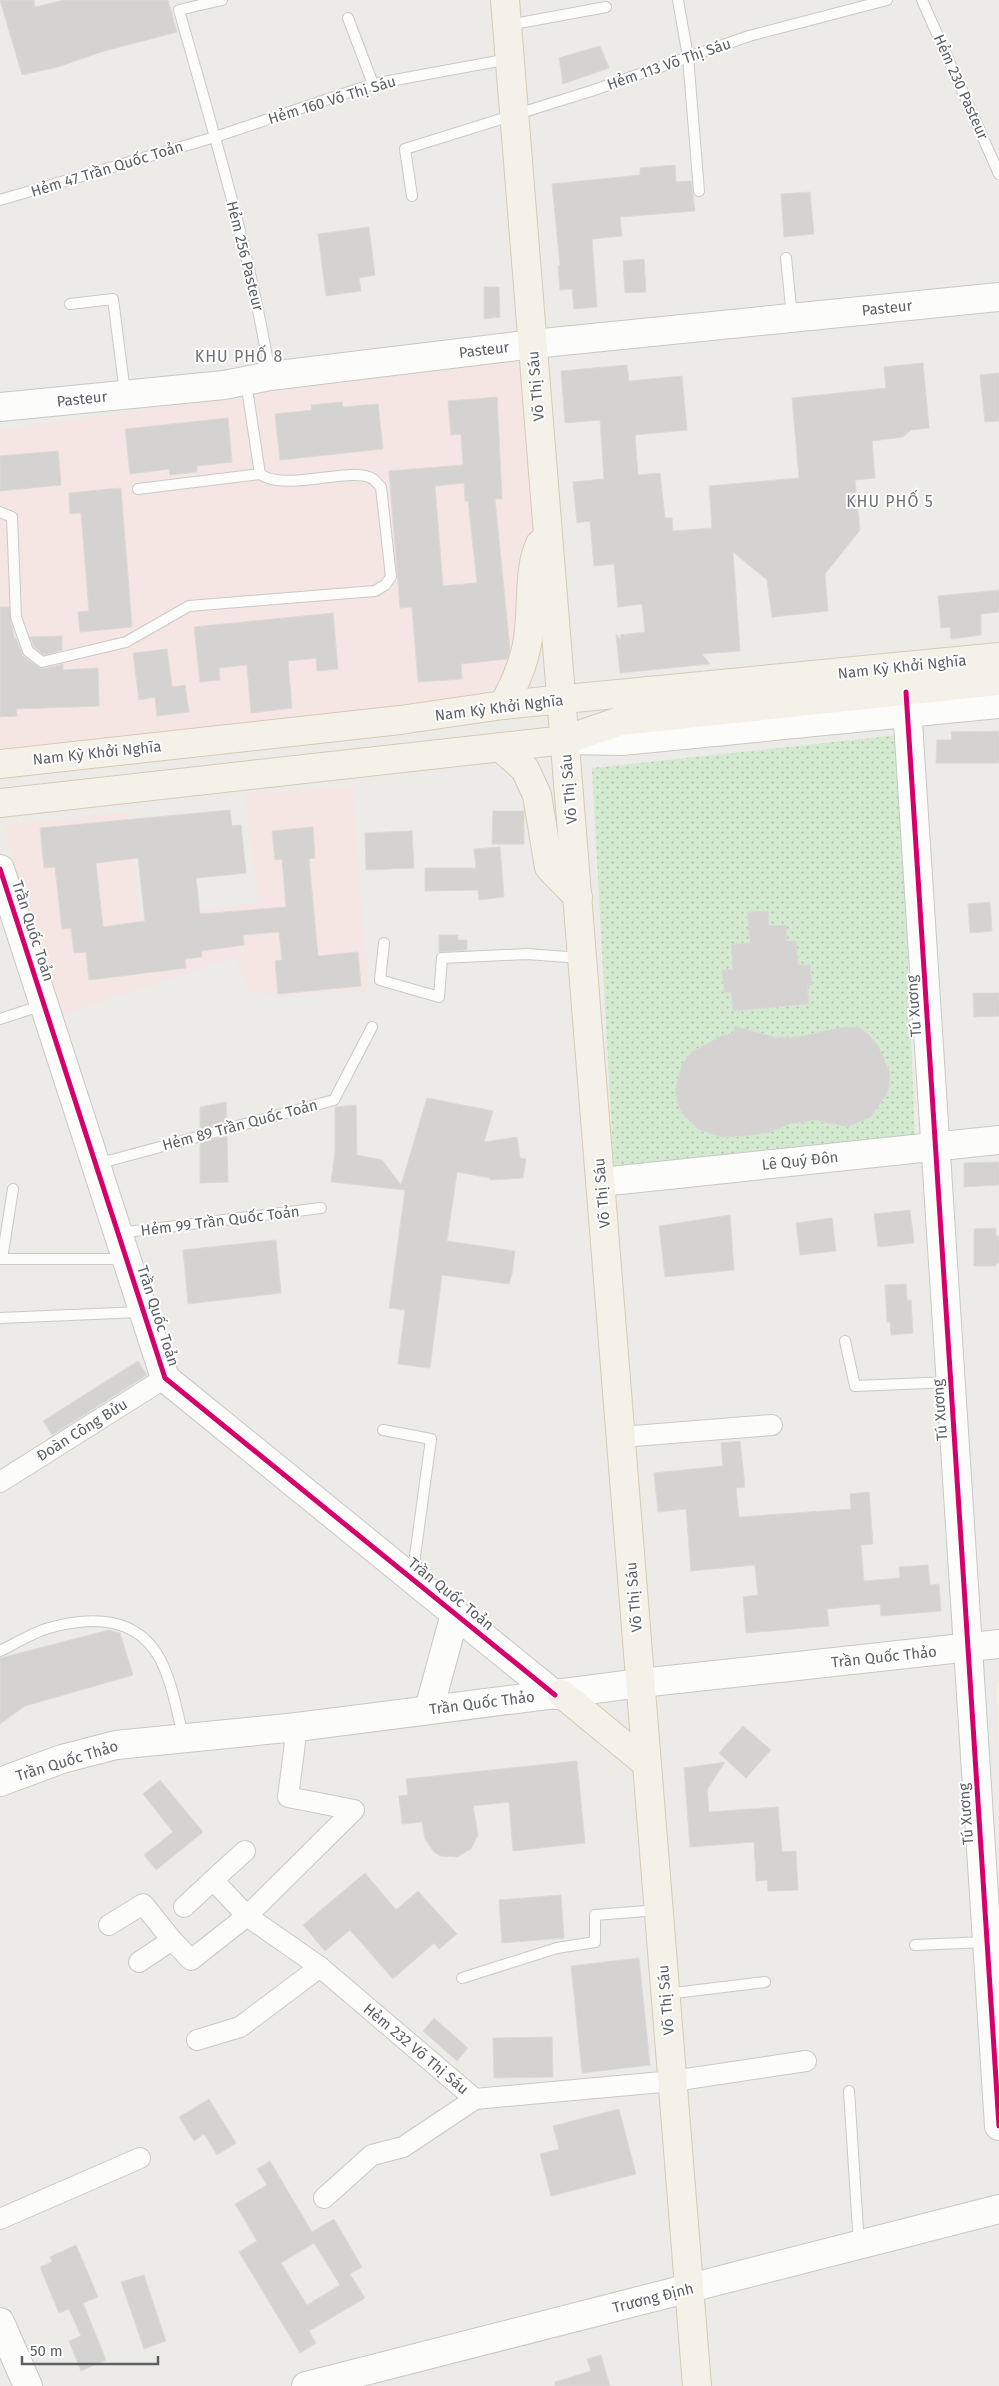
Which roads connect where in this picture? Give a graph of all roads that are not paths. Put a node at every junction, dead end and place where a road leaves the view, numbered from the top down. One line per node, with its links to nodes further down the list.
1 (222, 0): 12 (lane, Hẻm 256 Pasteur)
2 (678, 0): 8 (lane)
3 (887, 0): 8 (lane, Hẻm 113 Võ Thị Sáu)
4 (922, 0): 13 (lane, Hẻm 230 Pasteur)
5 (606, 7): 6 (lane)
6 (506, 13): 9 (main road, Võ Thị Sáu)
7 (348, 18): 10 (lane)
8 (688, 57): 11 (lane, Hẻm 113 Võ Thị Sáu); 14 (lane)
9 (510, 58): 10 (lane, Hẻm 160 Võ Thị Sáu); 11 (main road, Võ Thị Sáu)
10 (373, 84): 12 (lane, Hẻm 160 Võ Thị Sáu)
11 (514, 114): 15 (lane, Hẻm 113 Võ Thị Sáu); 21 (main road, Võ Thị Sáu)
12 (215, 137): 16 (lane, Hẻm 47 Trần Quốc Toản); 22 (lane, Hẻm 256 Pasteur)
13 (999, 174)
14 (699, 190)
15 (412, 196)
16 (0, 200)
17 (786, 258): 20 (lane)
18 (999, 297): 20 (street, Pasteur)
19 (70, 304): 23 (lane)
20 (792, 318): 21 (street, Pasteur)
21 (533, 344): 22 (street, Pasteur); 28 (main road, Võ Thị Sáu)
22 (258, 378): 23 (street, Pasteur); 25 (lane, Hẻm 256 Pasteur)
23 (125, 394): 24 (street, Pasteur)
24 (0, 407)
25 (260, 474): 26 (lane); 27 (lane)
26 (138, 489)
27 (0, 512)
28 (548, 530): 31 (main road, Võ Thị Sáu); 34 (main road)
29 (999, 657): 31 (main road, Nam Kỳ Khởi Nghĩa)
30 (999, 681): 32 (main road, Nam Kỳ Khởi Nghĩa)
31 (562, 700): 34 (main road, Nam Kỳ Khởi Nghĩa); 35 (main road, Võ Thị Sáu)
32 (907, 703): 33 (street, Nam Kỳ Khởi Nghĩa); 35 (main road, Nam Kỳ Khởi Nghĩa); 47 (street, Tú Xương)
33 (999, 704)
34 (503, 705): 37 (main road, Nam Kỳ Khởi Nghĩa)
35 (565, 740): 36 (main road, Nam Kỳ Khởi Nghĩa); 40 (main road, Võ Thị Sáu)
36 (500, 748): 38 (main road, Nam Kỳ Khởi Nghĩa); 40 (main road)
37 (0, 764)
38 (0, 804)
39 (0, 869): 43 (street, Trần Quốc Toản)
40 (578, 897): 42 (main road, Võ Thị Sáu)
41 (384, 943): 42 (lane)
42 (583, 958): 49 (main road, Võ Thị Sáu)
43 (44, 1005): 44 (lane); 48 (street, Trần Quốc Toản)
44 (0, 1018)
45 (372, 1026): 48 (lane, Hẻm 89 Trần Quốc Toản)
46 (999, 1140): 47 (street, Lê Quý Đôn)
47 (936, 1147): 49 (street, Lê Quý Đôn); 60 (street, Tú Xương)
48 (96, 1164): 53 (street, Trần Quốc Toản)
49 (601, 1182): 63 (main road, Võ Thị Sáu)
50 (13, 1188): 52 (lane)
51 (321, 1208): 53 (lane, Hẻm 99 Trần Quốc Toản)
52 (4, 1223): 54 (lane)
53 (118, 1233): 55 (street, Trần Quốc Toản)
54 (1, 1259): 55 (lane)
55 (126, 1259): 56 (street, Trần Quốc Toản)
56 (144, 1312): 57 (lane); 59 (street, Trần Quốc Toản)
57 (0, 1318)
58 (845, 1341): 60 (lane)
59 (165, 1378): 64 (street, Đoàn Công Bửu); 65 (street, Trần Quốc Toản)
60 (951, 1382): 68 (street, Tú Xương)
61 (772, 1425): 63 (street)
62 (383, 1430): 65 (lane)
63 (621, 1437): 70 (main road, Võ Thị Sáu)
64 (0, 1482)
65 (416, 1582): 66 (street, Trần Quốc Toản)
66 (455, 1614): 71 (street, Trần Quốc Toản); 72 (street, Trần Quốc Toản)
67 (999, 1644): 68 (street, Trần Quốc Thảo)
68 (968, 1648): 70 (street, Trần Quốc Thảo); 84 (street, Tú Xương)
69 (0, 1651): 74 (lane)
70 (641, 1683): 71 (street, Trần Quốc Thảo); 75 (main road, Võ Thị Sáu)
71 (559, 1694): 72 (street, Trần Quốc Thảo); 75 (main road)
72 (429, 1709): 73 (street, Trần Quốc Thảo)
73 (297, 1727): 74 (street, Trần Quốc Thảo); 81 (street)
74 (183, 1736): 76 (street, Trần Quốc Thảo)
75 (647, 1764): 80 (main road, Võ Thị Sáu)
76 (0, 1782)
77 (245, 1851): 78 (street)
78 (212, 1880): 79 (street); 81 (street, Hẻm 232 Võ Thị Sáu)
79 (184, 1907)
80 (659, 1910): 88 (lane); 90 (main road, Võ Thị Sáu)
81 (247, 1916): 83 (street); 87 (street, Hẻm 232 Võ Thị Sáu)
82 (109, 1925): 83 (street)
83 (172, 1940): 86 (street)
84 (987, 1942): 85 (lane); 96 (street, Tú Xương)
85 (915, 1945)
86 (139, 1962)
87 (320, 1967): 91 (street); 95 (street, Hẻm 232 Võ Thị Sáu)
88 (462, 1978)
89 (765, 1982): 90 (lane)
90 (666, 1994): 93 (main road, Võ Thị Sáu)
91 (196, 2040)
92 (806, 2061): 93 (street, Hẻm 232 Võ Thị Sáu)
93 (673, 2081): 95 (street, Hẻm 232 Võ Thị Sáu); 102 (main road, Võ Thị Sáu)
94 (849, 2091): 101 (lane)
95 (475, 2099): 98 (street)
96 (999, 2126)
97 (140, 2158): 100 (street)
98 (324, 2198)
99 (999, 2209): 101 (street, Trương Định)
100 (0, 2219)
101 (860, 2246): 102 (street, Trương Định)
102 (690, 2288): 105 (street, Trương Định); 106 (main road, Võ Thị Sáu)
103 (0, 2322): 104 (street)
104 (28, 2386)
105 (306, 2386)
106 (697, 2386)

